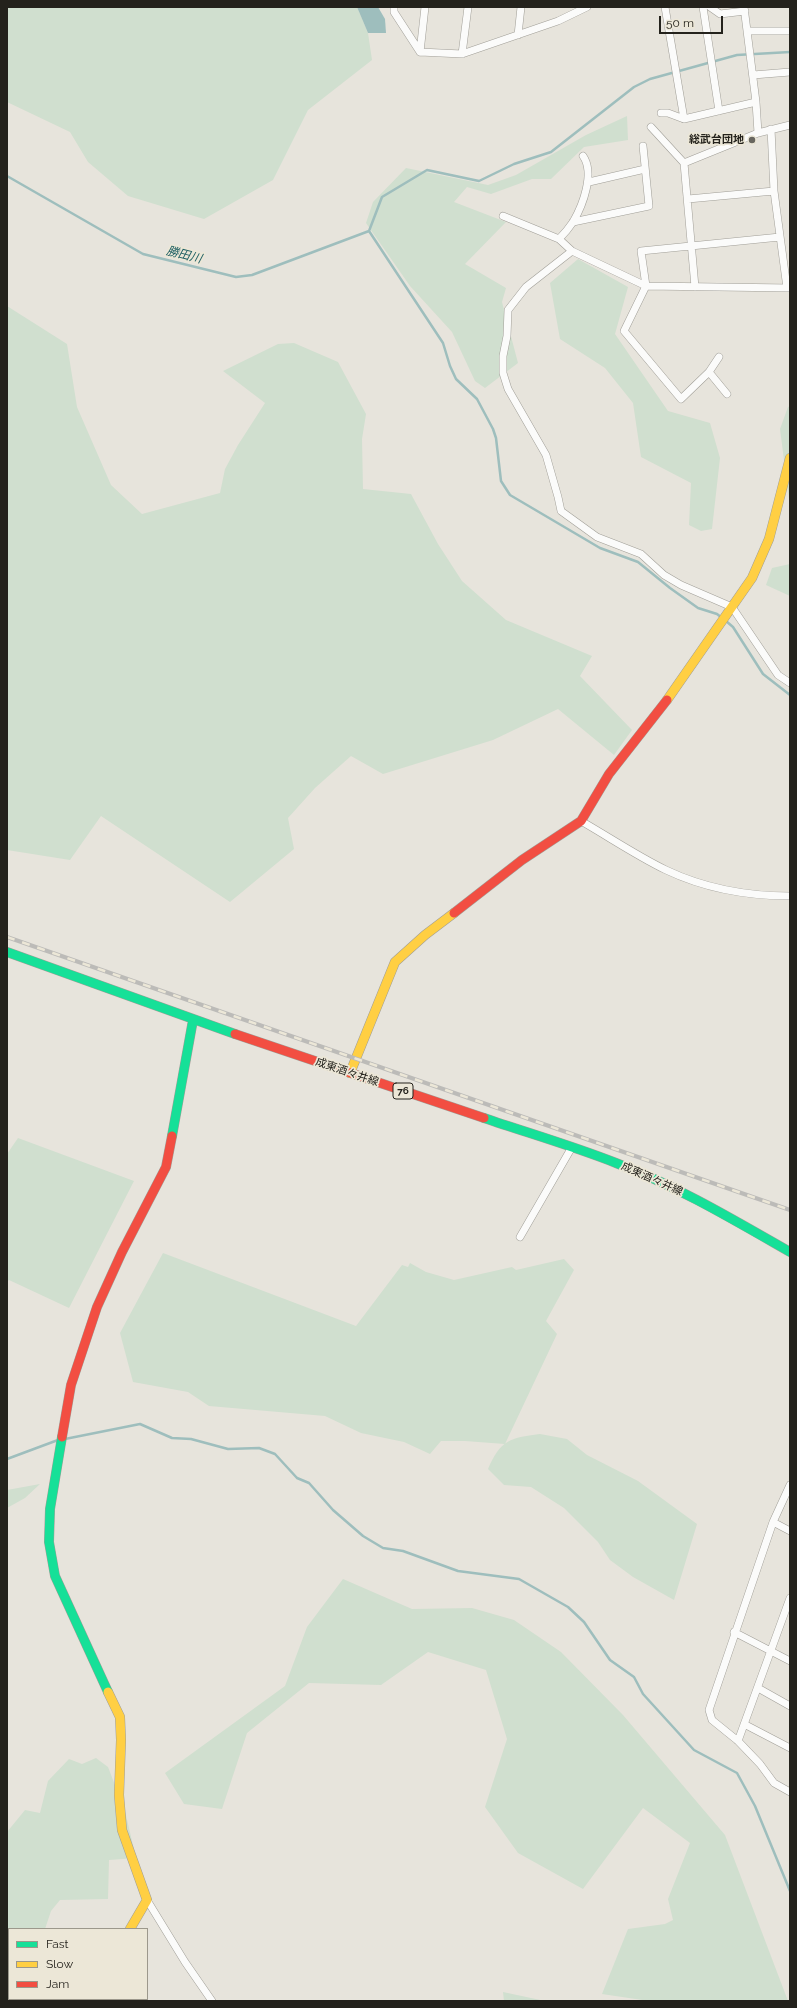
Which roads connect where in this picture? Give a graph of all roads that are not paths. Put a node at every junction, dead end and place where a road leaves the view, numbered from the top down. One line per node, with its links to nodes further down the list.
1 (394, 7): 13 (street)
2 (425, 7): 13 (street)
3 (468, 7): 14 (street)
4 (521, 7): 12 (street)
5 (587, 7): 12 (street)
6 (665, 7): 20 (street)
7 (703, 7): 18 (street)
8 (710, 7): 9 (street)
9 (745, 9): 10 (street)
10 (748, 31): 11 (street); 16 (street)
11 (790, 31)
12 (518, 35): 14 (street)
13 (420, 52): 14 (street)
14 (462, 54)
15 (790, 72): 16 (street)
16 (753, 75): 17 (street)
17 (756, 102): 18 (street); 24 (street)
18 (719, 111): 20 (street)
19 (660, 113): 20 (street)
20 (684, 119)
21 (790, 124): 23 (street)
22 (651, 127): 27 (street)
23 (771, 129): 24 (street); 30 (street)
24 (758, 133): 27 (street)
25 (643, 146): 28 (street)
26 (583, 156): 29 (street)
27 (684, 163): 31 (street)
28 (645, 169): 29 (street); 33 (street)
29 (589, 182): 33 (street)
30 (774, 191): 31 (street); 34 (street)
31 (688, 200): 36 (street)
32 (503, 216): 35 (street)
33 (573, 222): 35 (street)
34 (780, 237): 36 (street); 40 (street)
35 (559, 239): 37 (street)
36 (692, 246): 38 (street); 39 (street)
37 (572, 251): 38 (street); 45 (street)
38 (646, 286): 39 (street); 42 (street)
39 (694, 287): 40 (street)
40 (789, 288)
41 (719, 357): 42 (street)
42 (710, 372): 43 (street)
43 (727, 394)
44 (790, 458): 45 (street)
45 (732, 607): 46 (street); 47 (street)
46 (790, 683)
47 (581, 821): 48 (street); 51 (street)
48 (790, 896)
49 (7, 952): 50 (street, 成東酒々井線 / 76)
50 (193, 1020): 51 (street, 成東酒々井線 / 76); 69 (street)
51 (350, 1073): 52 (street, 成東酒々井線 / 76)
52 (572, 1147): 53 (street); 54 (street, 成東酒々井線 / 76)
53 (520, 1237)
54 (790, 1252)
55 (790, 1486): 56 (street)
56 (774, 1522): 57 (street); 60 (street)
57 (790, 1531)
58 (790, 1598): 59 (street)
59 (787, 1617): 61 (street)
60 (734, 1632): 61 (street); 66 (street)
61 (771, 1651): 62 (street); 63 (street)
62 (790, 1661)
63 (758, 1688): 64 (street); 65 (street)
64 (790, 1706)
65 (744, 1724): 66 (street); 67 (street)
66 (738, 1741): 68 (street)
67 (790, 1748)
68 (790, 1792)
69 (148, 1900): 70 (street); 71 (street)
70 (131, 1928)
71 (212, 2001)

